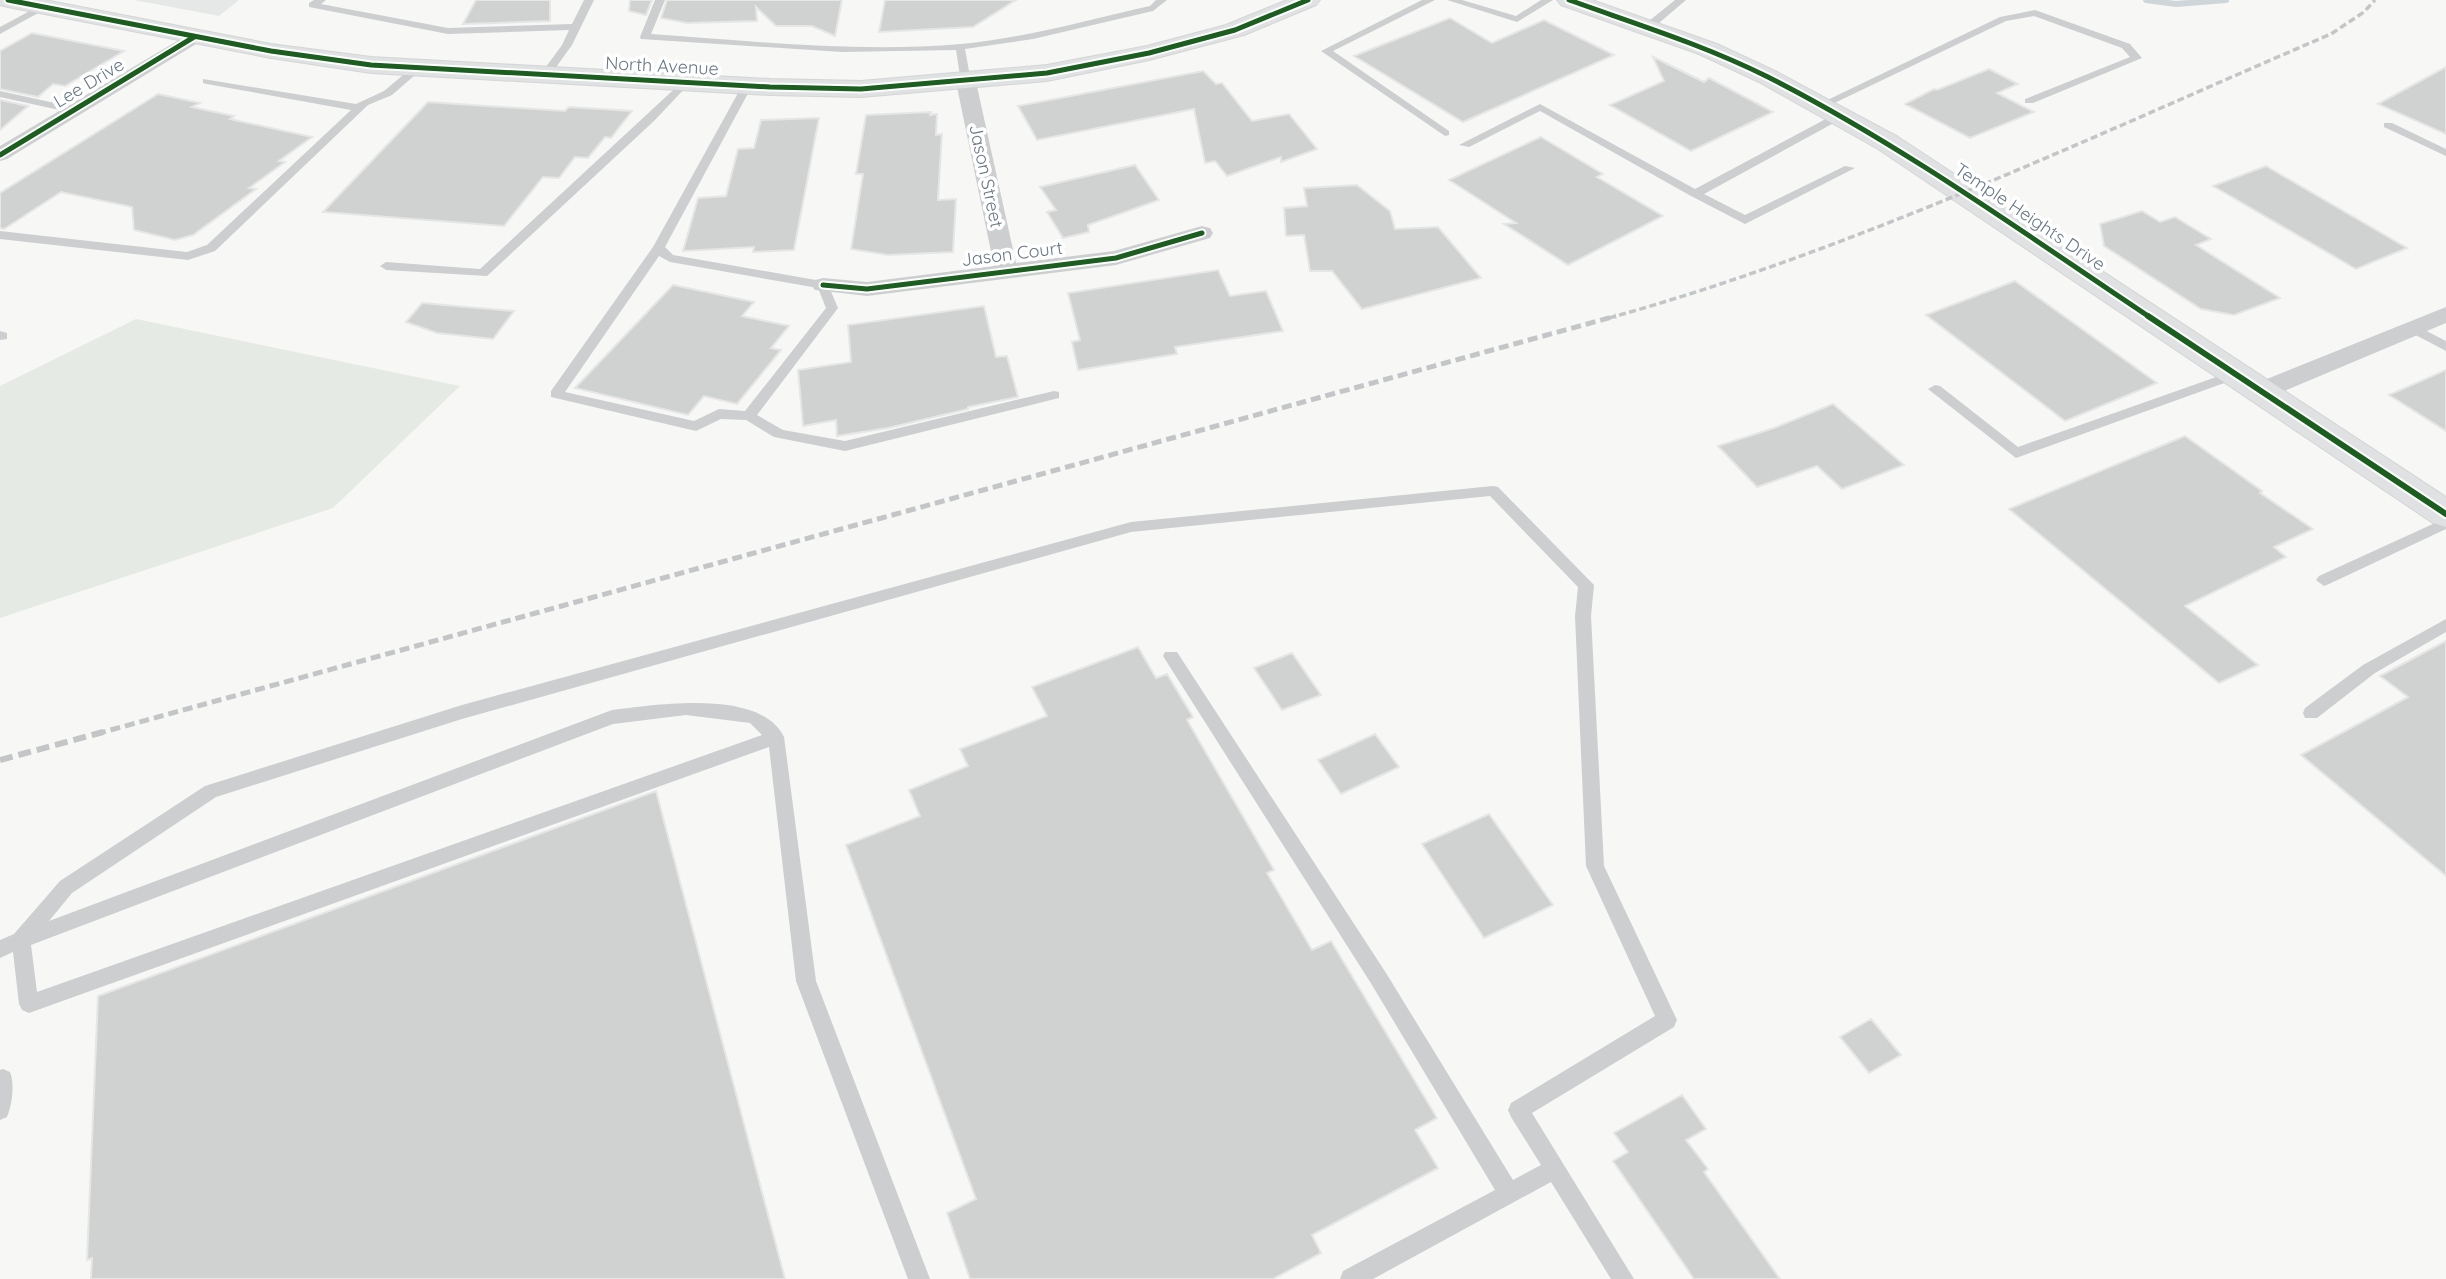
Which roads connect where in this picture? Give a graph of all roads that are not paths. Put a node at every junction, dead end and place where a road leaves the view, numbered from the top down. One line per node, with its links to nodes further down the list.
1 (8, 0): 12 (main road, North Avenue)
2 (321, 0): 13 (lane)
3 (589, 0): 13 (lane)
4 (660, 0): 17 (lane)
5 (1162, 0): 17 (lane)
6 (1308, 0): 21 (main road, North Avenue)
7 (1430, 0): 30 (lane)
8 (1452, 0): 9 (lane)
9 (1548, 0)
10 (1569, 0): 14 (main road, Temple Heights Drive)
11 (1681, 0): 14 (lane)
12 (44, 7): 15 (lane); 16 (main road, North Avenue)
13 (576, 27): 19 (lane)
14 (1648, 27): 28 (main road, Temple Heights Drive)
15 (0, 31)
16 (194, 37): 18 (main road, North Avenue); 27 (street, Lee Drive)
17 (960, 47): 21 (lane)
18 (418, 68): 19 (main road, North Avenue); 26 (lane)
19 (545, 75): 22 (main road, North Avenue)
20 (207, 81): 26 (lane)
21 (966, 82): 23 (main road, North Avenue); 40 (street, Jason Street)
22 (684, 83): 23 (main road, North Avenue); 39 (lane)
23 (747, 86): 38 (lane)
24 (0, 94): 27 (lane)
25 (2029, 101): 28 (lane)
26 (359, 108): 37 (lane)
27 (73, 110): 33 (street, Lee Drive)
28 (1829, 111): 35 (lane); 45 (main road, Temple Heights Drive)
29 (2388, 125): 32 (lane)
30 (1445, 133)
31 (1465, 145): 35 (lane)
32 (2446, 153)
33 (0, 155)
34 (1849, 168): 35 (lane)
35 (1695, 194)
36 (1202, 233): 40 (street, Jason Court)
37 (0, 235)
38 (659, 247): 41 (lane); 48 (lane)
39 (386, 266)
40 (1006, 270): 41 (street, Jason Court)
41 (823, 285): 48 (lane)
42 (2446, 314): 43 (street)
43 (2413, 328): 44 (lane); 45 (street)
44 (2446, 347)
45 (2249, 382): 46 (lane); 49 (main road, Temple Heights Drive)
46 (1935, 390)
47 (1054, 395): 48 (lane)
48 (749, 416)
49 (2446, 514)
50 (2446, 523): 51 (lane)
51 (2324, 580)
52 (2446, 625): 54 (lane)
53 (1171, 656): 61 (lane)
54 (2311, 713)
55 (776, 737): 56 (lane); 56 (lane); 63 (lane)
56 (21, 940): 57 (lane); 60 (lane)
57 (0, 949)
58 (0, 1080): 59 (lane)
59 (0, 1110)
60 (1555, 1169): 61 (lane); 62 (lane)
61 (1510, 1194): 64 (lane)
62 (1617, 1277)
63 (919, 1279)
64 (1350, 1279)

